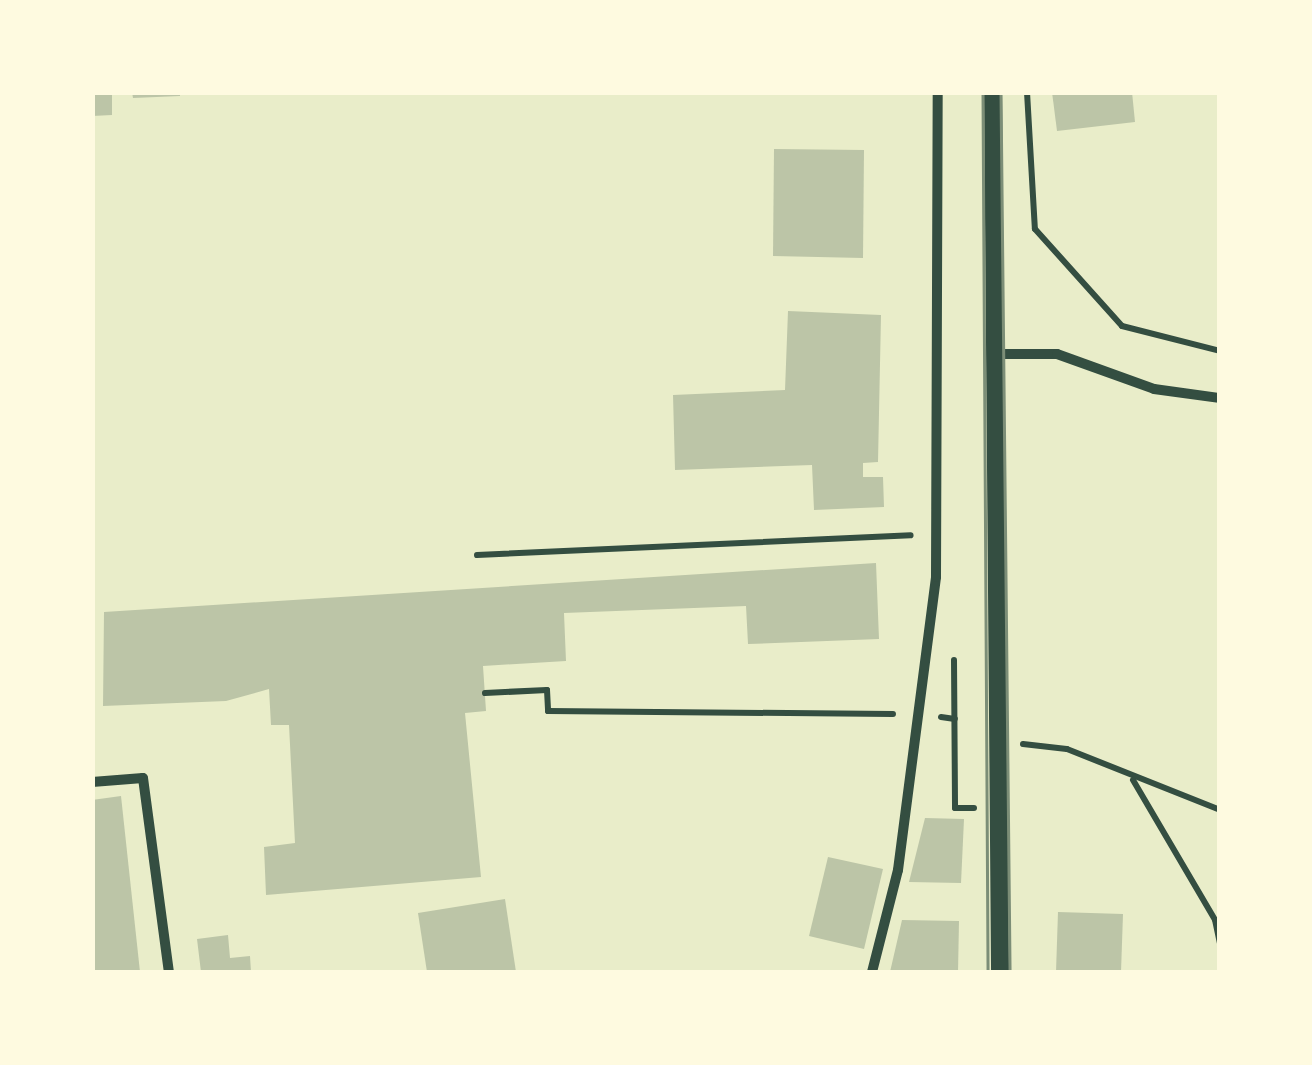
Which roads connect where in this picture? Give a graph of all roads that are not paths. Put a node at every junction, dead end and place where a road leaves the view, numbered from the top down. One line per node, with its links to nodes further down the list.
1 (938, 92): 7 (street)
2 (993, 92): 3 (street)
3 (996, 354): 4 (street); 8 (street)
4 (1220, 398)
5 (92, 782): 6 (street)
6 (168, 972)
7 (872, 972)
8 (1000, 972)

